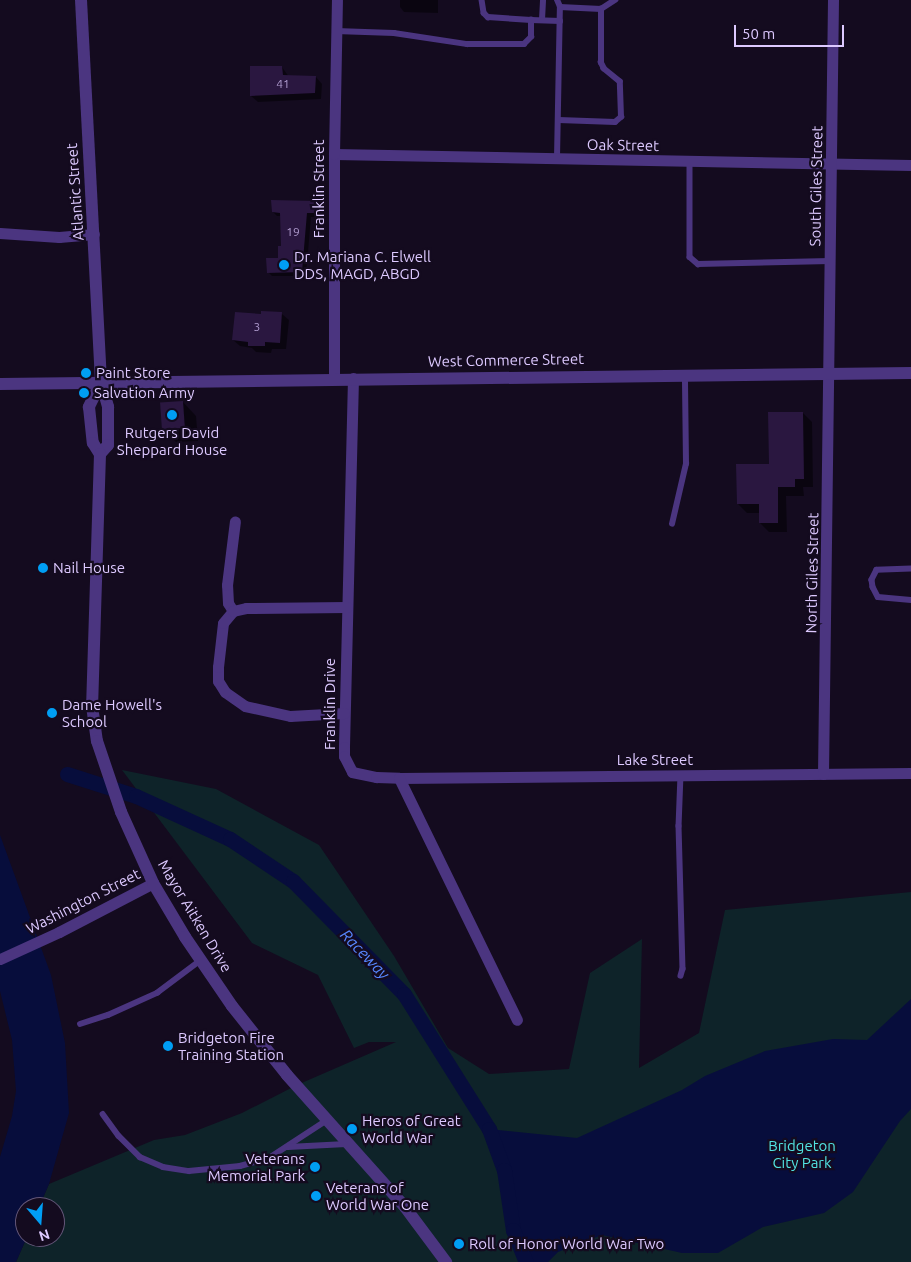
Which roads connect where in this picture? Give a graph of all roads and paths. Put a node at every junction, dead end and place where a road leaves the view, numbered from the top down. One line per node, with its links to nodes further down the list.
1 (81, 0): 21 (street, Atlantic Street)
2 (337, 0): 13 (street, Franklin Street)
3 (482, 0): 10 (lane)
4 (543, 0): 11 (lane)
5 (557, 0): 8 (lane)
6 (615, 0): 9 (lane)
7 (833, 0): 18 (street, South Giles Street)
8 (560, 7): 9 (lane); 12 (lane)
9 (601, 9): 14 (lane)
10 (531, 20): 11 (lane); 13 (lane)
11 (542, 20): 12 (lane)
12 (560, 21): 14 (lane)
13 (336, 32): 15 (street, Franklin Street)
14 (559, 120): 16 (lane)
15 (334, 154): 16 (street, Oak Street); 26 (street, Franklin Street)
16 (557, 158): 17 (street, Oak Street)
17 (690, 161): 18 (street, Oak Street); 22 (lane)
18 (831, 164): 19 (street, Oak Street); 22 (street, South Giles Street)
19 (911, 165)
20 (0, 234): 21 (street)
21 (94, 234): 28 (street, Atlantic Street)
22 (830, 261): 23 (street, South Giles Street)
23 (829, 373): 24 (street, West Commerce Street); 25 (street, West Commerce Street); 39 (street, North Giles Street)
24 (911, 373)
25 (686, 374): 27 (street, West Commerce Street); 32 (lane)
26 (334, 378): 27 (street, West Commerce Street); 28 (street, West Commerce Street)
27 (353, 378): 35 (street, Franklin Drive)
28 (101, 382): 29 (street, West Commerce Street); 30 (street, Mayor Aitken Drive); 30 (street, Mayor Aitken Drive)
29 (0, 384)
30 (100, 454): 42 (street, Mayor Aitken Drive)
31 (235, 521): 36 (street)
32 (672, 524)
33 (911, 569): 34 (lane)
34 (911, 600)
35 (347, 608): 36 (street); 37 (street, Franklin Drive)
36 (233, 611): 37 (street)
37 (344, 713): 41 (street, Franklin Drive)
38 (911, 773): 39 (street, Lake Street)
39 (823, 774): 40 (street, Lake Street)
40 (680, 775): 41 (street, Lake Street); 45 (lane)
41 (399, 778): 46 (street)
42 (153, 883): 43 (street, Washington Street); 44 (street, Mayor Aitken Drive)
43 (0, 959)
44 (201, 960): 47 (lane); 49 (street, Mayor Aitken Drive)
45 (681, 976)
46 (517, 1020)
47 (80, 1024)
48 (103, 1114): 51 (lane)
49 (328, 1120): 50 (street, Mayor Aitken Drive); 51 (lane)
50 (349, 1144): 51 (lane); 52 (street, Mayor Aitken Drive)
51 (288, 1147)
52 (446, 1262)

